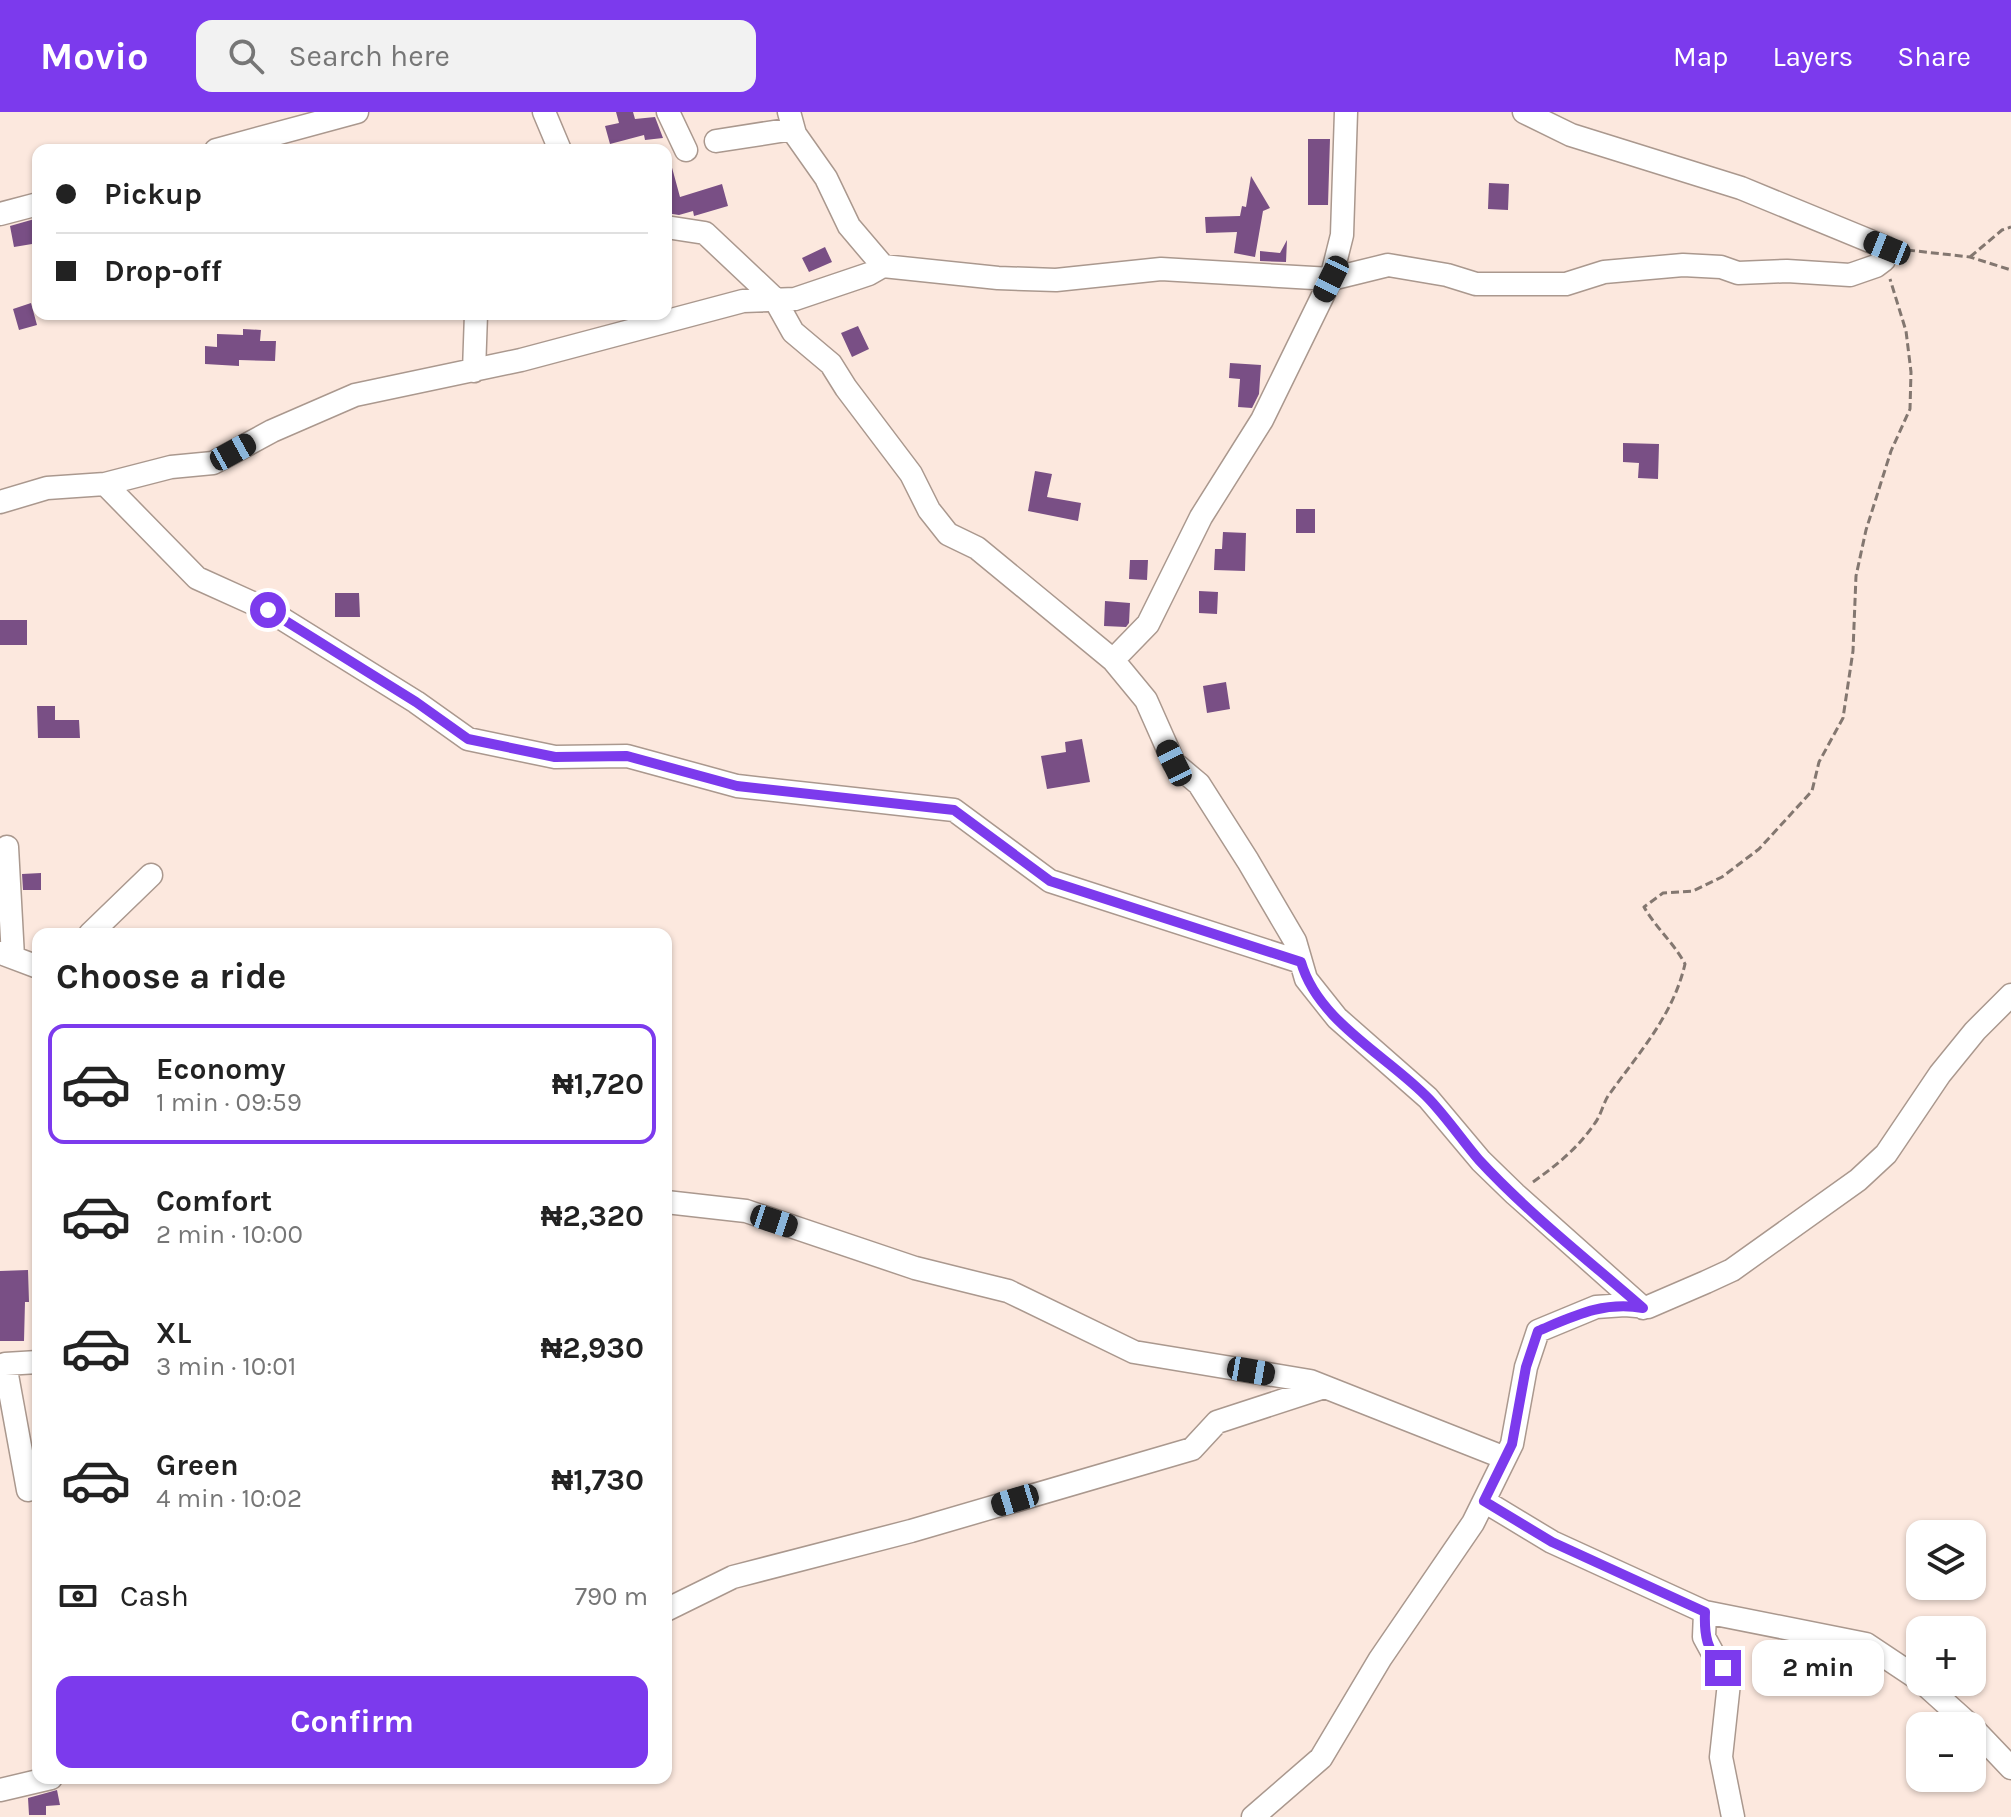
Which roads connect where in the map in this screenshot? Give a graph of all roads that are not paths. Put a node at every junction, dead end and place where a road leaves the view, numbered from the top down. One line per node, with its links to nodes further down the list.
1 (357, 112): 8 (street)
2 (544, 112): 9 (street)
3 (668, 112): 10 (street)
4 (1346, 112): 15 (street)
5 (1524, 112): 15 (street)
6 (791, 121): 7 (street); 14 (street)
7 (716, 141)
8 (238, 144)
9 (557, 144)
10 (686, 150)
11 (32, 206): 12 (street)
12 (0, 214)
13 (672, 228): 16 (street)
14 (883, 266): 15 (street); 16 (street)
15 (1331, 279): 23 (street)
16 (774, 298): 17 (street); 23 (street)
17 (672, 319)
18 (476, 320): 20 (street)
19 (670, 320): 20 (street)
20 (474, 371): 21 (street)
21 (105, 484): 22 (street); 28 (street)
22 (0, 502)
23 (1113, 660): 28 (street)
24 (7, 847): 27 (street)
25 (151, 875): 26 (street)
26 (96, 928)
27 (6, 954): 29 (street)
28 (1301, 962): 32 (street)
29 (32, 965)
30 (2011, 995): 32 (street)
31 (672, 1203): 34 (street)
32 (1643, 1308): 35 (street)
33 (32, 1362): 36 (street)
34 (1324, 1387): 35 (street); 38 (street)
35 (1505, 1458): 37 (street)
36 (28, 1490)
37 (1484, 1501): 39 (street); 47 (street)
38 (672, 1607)
39 (1705, 1612): 40 (street); 48 (street)
40 (1906, 1671)
41 (1938, 1696): 42 (street)
42 (1956, 1712)
43 (1986, 1741): 44 (street)
44 (2011, 1768)
45 (32, 1782): 46 (street)
46 (0, 1790)
47 (1253, 1817)
48 (1733, 1817)

